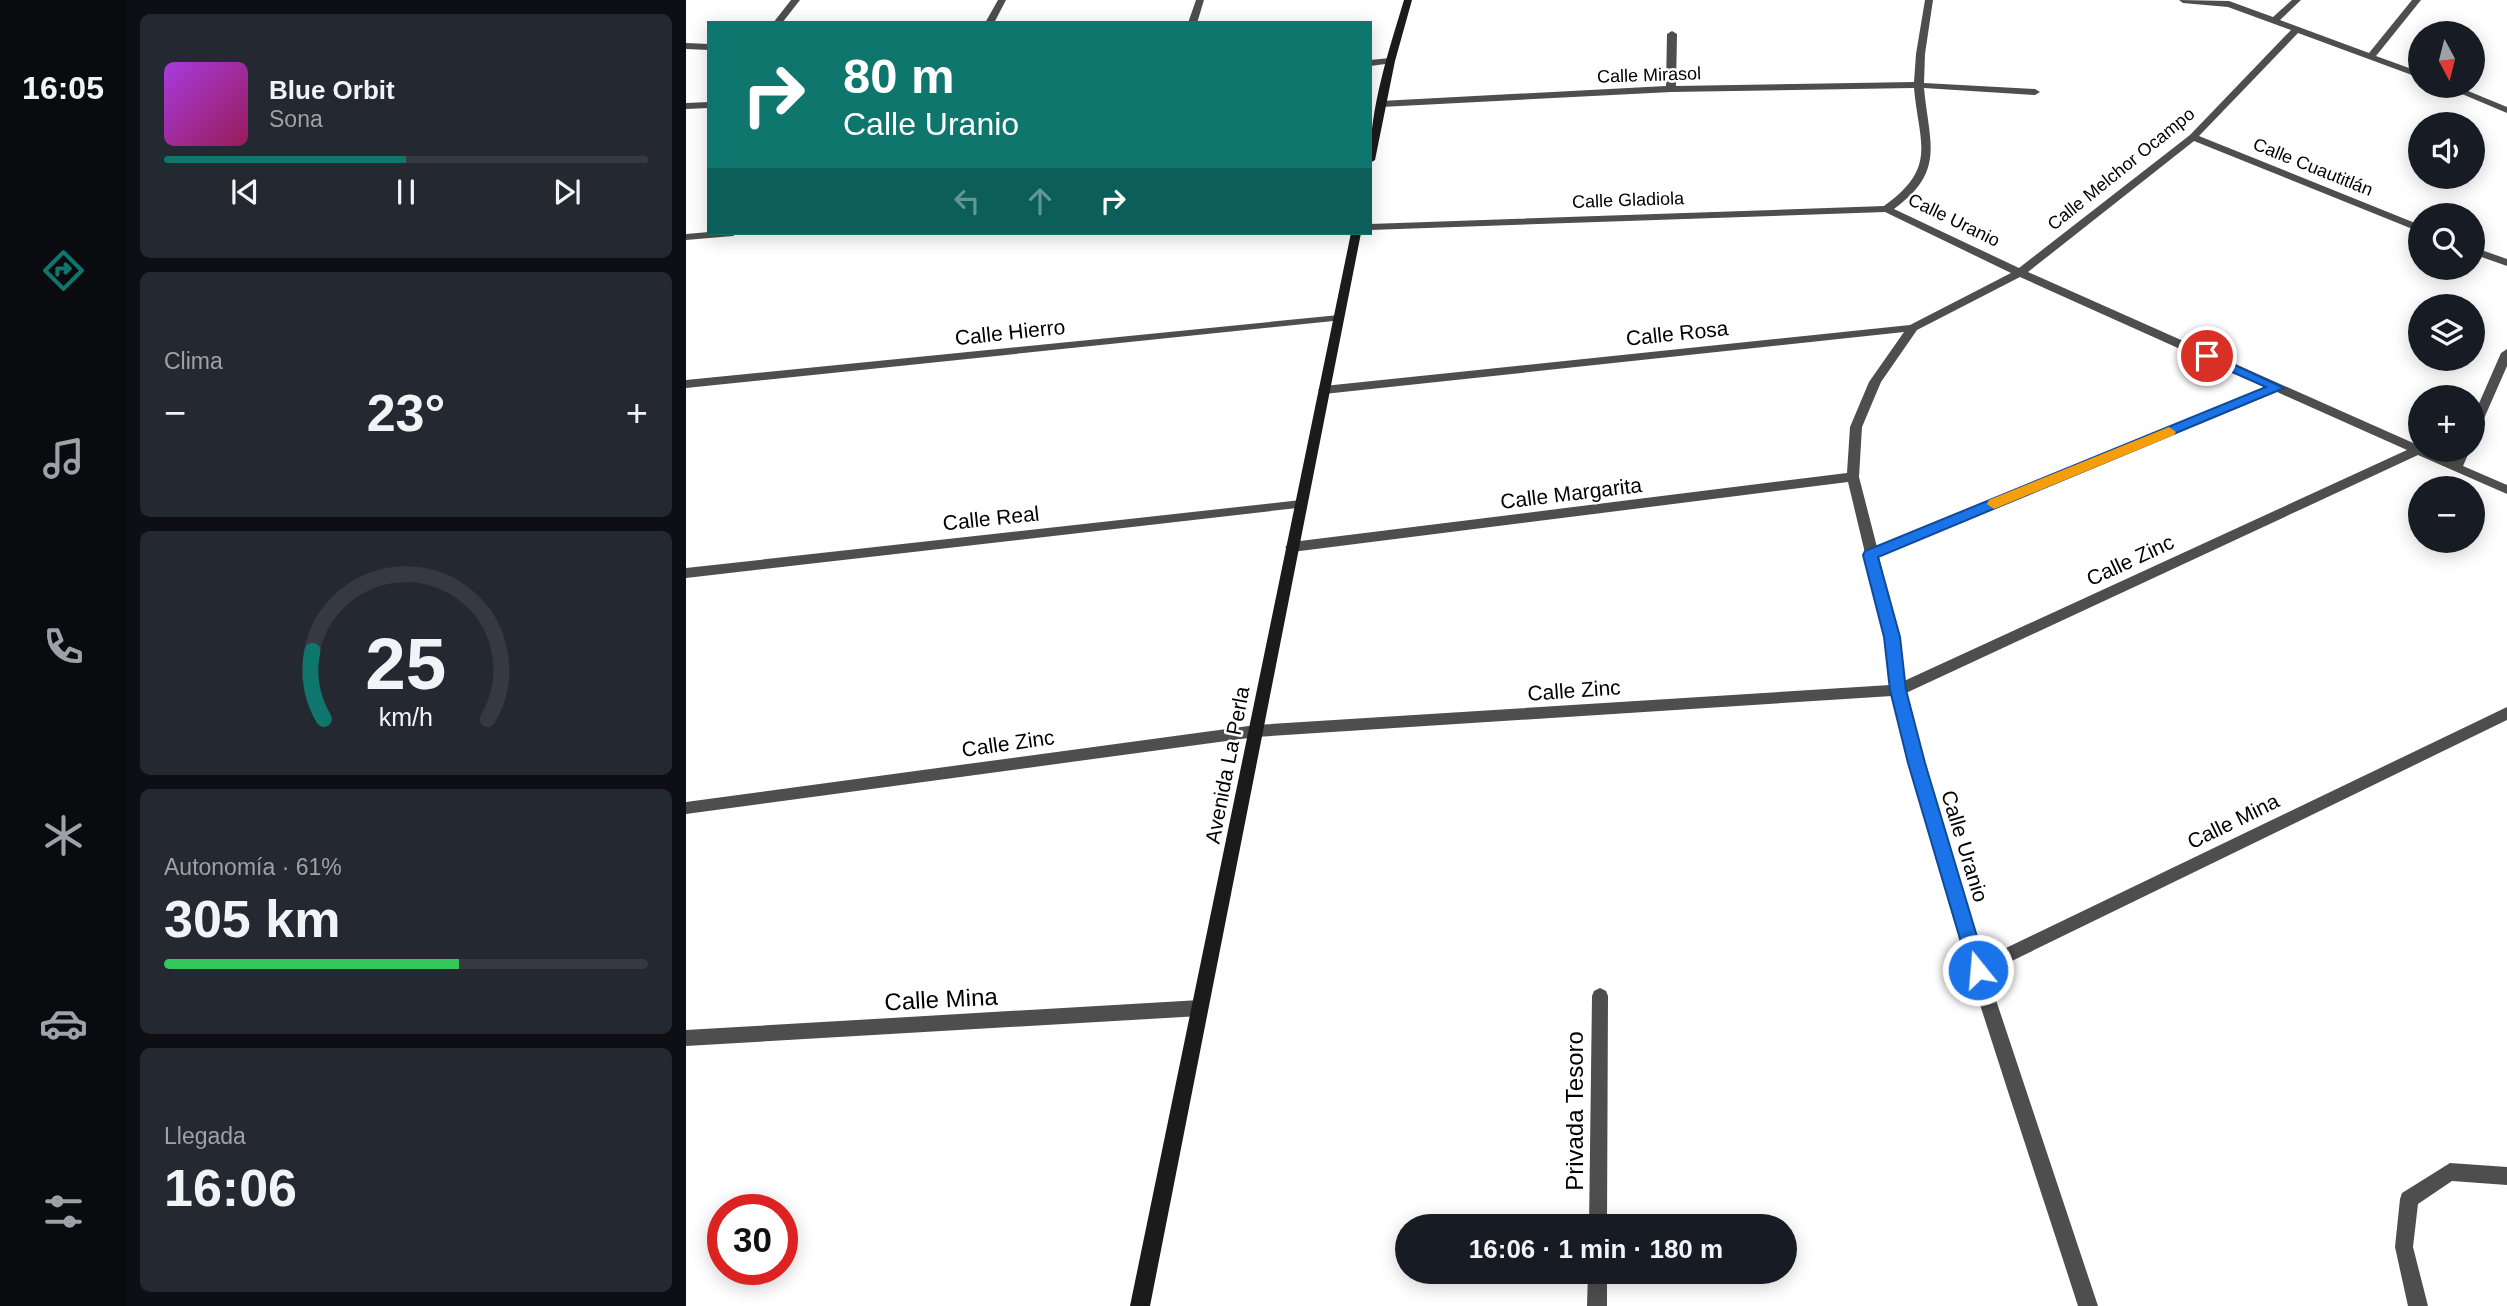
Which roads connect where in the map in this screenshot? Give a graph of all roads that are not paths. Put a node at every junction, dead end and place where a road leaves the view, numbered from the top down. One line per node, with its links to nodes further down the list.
1 (796, 0): 10 (street)
2 (1002, 0): 11 (street)
3 (1200, 0): 12 (street)
4 (1408, 0): 18 (street)
5 (1929, 0): 21 (street, Calle Uranio)
6 (2183, 0): 9 (street)
7 (2297, 0): 9 (street)
8 (2417, 0): 17 (street)
9 (2275, 20): 13 (street)
10 (779, 21)
11 (990, 21)
12 (1193, 21)
13 (2298, 28): 17 (street); 29 (street, Calle Melchor Ocampo)
14 (1672, 34): 22 (street)
15 (686, 46): 16 (street)
16 (707, 47)
17 (2372, 55): 20 (street)
18 (1390, 61): 19 (street); 25 (street)
19 (1372, 63)
20 (2408, 70)
21 (1918, 85): 22 (street, Calle Mirasol); 23 (street, Calle Mirasol); 31 (street, Calle Uranio)
22 (1671, 89): 25 (street, Calle Mirasol)
23 (2035, 92)
24 (2478, 98): 28 (street)
25 (1381, 104): 30 (street)
26 (707, 105): 27 (street)
27 (686, 106)
28 (2507, 110)
29 (2193, 137): 32 (street, Calle Cuautitlán); 39 (street, Calle Melchor Ocampo)
30 (1372, 150)
31 (1887, 209): 33 (street, Calle Gladiola); 39 (street, Calle Uranio)
32 (2408, 224)
33 (1372, 227)
34 (710, 235): 36 (street)
35 (1356, 235): 40 (street, Avenida La Perla)
36 (686, 237)
37 (2485, 255): 38 (street)
38 (2507, 263)
39 (2020, 273): 41 (street, Calle Rosa); 44 (street, Calle Uranio)
40 (1339, 318): 43 (street, Calle Hierro); 45 (street, Avenida La Perla)
41 (1913, 328): 45 (street, Calle Rosa); 52 (street, Calle Uranio)
42 (2507, 353): 46 (street)
43 (686, 384)
44 (2277, 388): 47 (street, Calle Uranio); 56 (street)
45 (1324, 390): 54 (street, Avenida La Perla)
46 (2485, 403)
47 (2408, 446)
48 (2408, 454): 58 (street, Calle Zinc)
49 (2443, 462): 51 (street, Calle Uranio)
50 (2459, 462): 51 (street)
51 (2456, 468): 53 (street, Calle Uranio)
52 (1853, 477): 55 (street, Calle Margarita); 56 (street, Calle Uranio)
53 (2507, 490)
54 (1301, 504): 55 (street, Avenida La Perla); 57 (street, Calle Real)
55 (1292, 547): 60 (street, Avenida La Perla)
56 (1870, 555): 58 (street, Calle Uranio)
57 (686, 573)
58 (1898, 690): 60 (street, Calle Zinc); 62 (street, Calle Uranio)
59 (2507, 713): 62 (street, Calle Mina)
60 (1256, 731): 61 (street, Calle Zinc); 64 (street, Avenida La Perla)
61 (686, 808)
62 (1978, 970): 71 (street, Calle Uranio)
63 (1600, 996): 67 (street, Privada Tesoro)
64 (1200, 1008): 65 (street, Calle Mina); 69 (street, Avenida La Perla)
65 (686, 1038)
66 (2507, 1177): 72 (street)
67 (1598, 1214)
68 (1598, 1284): 70 (street)
69 (1140, 1306)
70 (1597, 1306)
71 (2088, 1306)
72 (2418, 1306)

